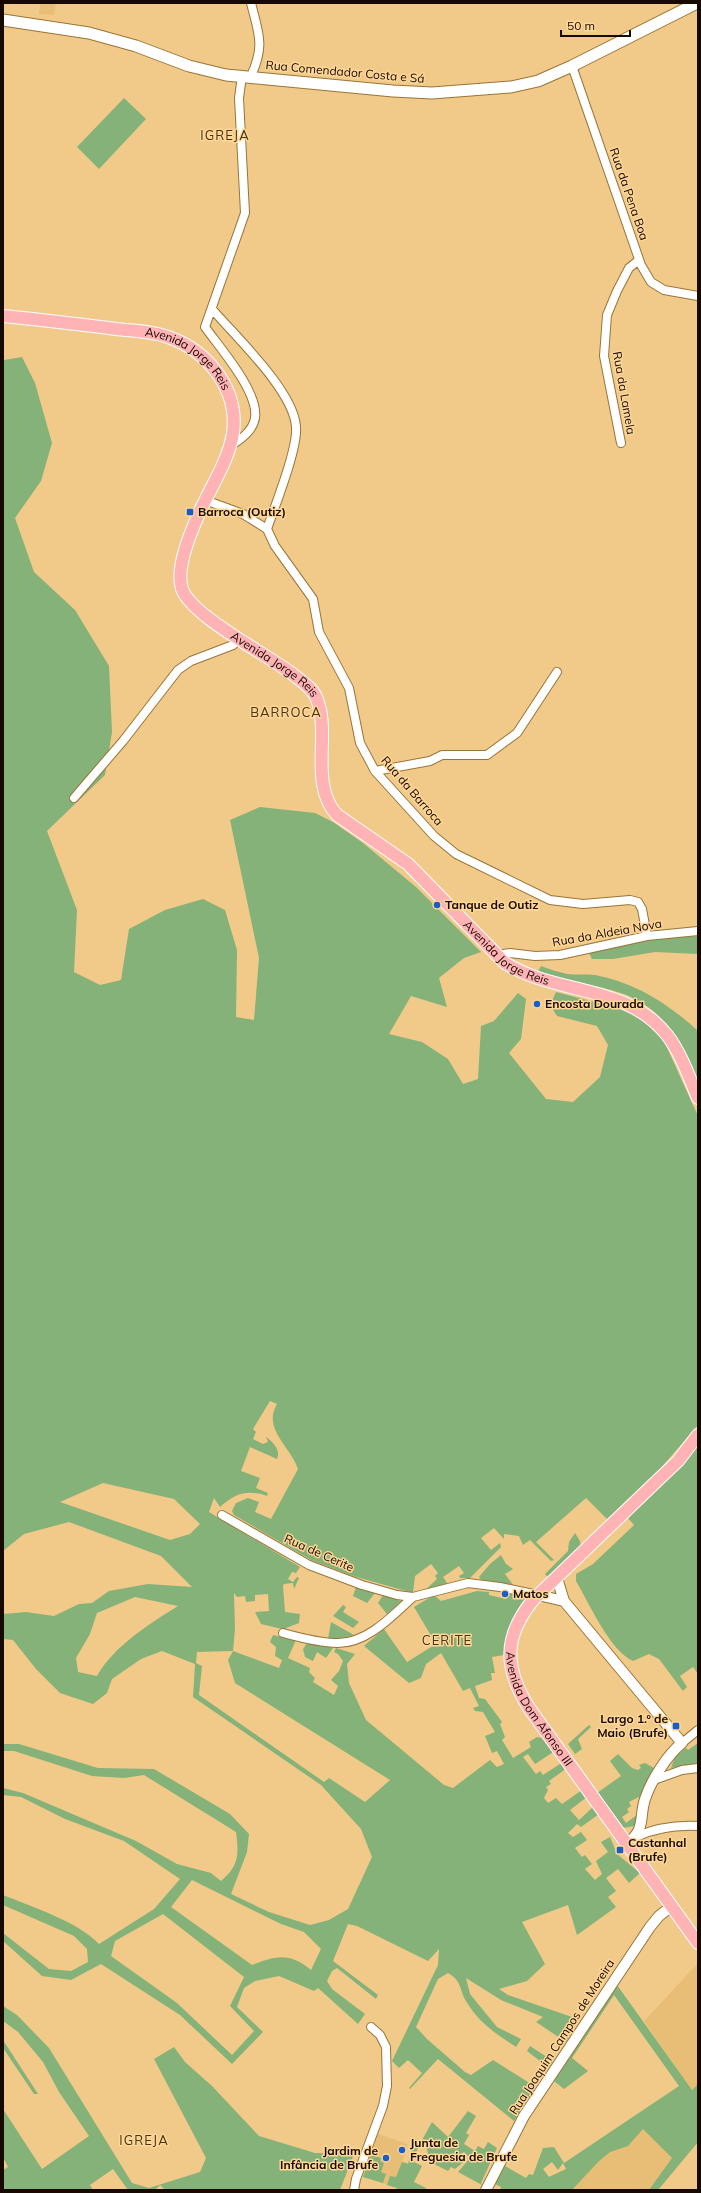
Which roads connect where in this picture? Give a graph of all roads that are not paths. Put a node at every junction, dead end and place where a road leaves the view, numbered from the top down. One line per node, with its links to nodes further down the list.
1 (251, 3): 5 (street)
2 (697, 3): 4 (main road, Rua Comendador Costa e Sá)
3 (3, 20): 5 (main road, Rua Comendador Costa e Sá)
4 (572, 66): 5 (main road, Rua Comendador Costa e Sá); 6 (street, Rua da Pena Boa)
5 (246, 76): 8 (street)
6 (639, 260): 7 (street, Rua da Pena Boa); 10 (street, Rua da Lamela)
7 (698, 296)
8 (212, 309): 11 (street); 13 (street)
9 (3, 316): 11 (main road, Avenida Jorge Reis)
10 (621, 443)
11 (229, 447): 12 (main road, Avenida Jorge Reis)
12 (205, 500): 13 (street); 14 (main road, Avenida Jorge Reis)
13 (267, 529): 16 (street, Rua da Barroca)
14 (240, 639): 17 (street); 20 (main road, Avenida Jorge Reis)
15 (557, 672): 16 (street)
16 (375, 771): 19 (street, Rua da Barroca)
17 (74, 798)
18 (698, 931): 19 (street, Rua da Aldeia Nova)
19 (646, 936): 20 (street, Rua da Aldeia Nova)
20 (496, 955): 21 (main road, Avenida Jorge Reis)
21 (698, 1098)
22 (698, 1435): 24 (main road, Avenida Dom Afonso III)
23 (222, 1516): 26 (street, Rua de Cerite)
24 (556, 1578): 25 (main road, Avenida Dom Afonso III); 27 (street)
25 (538, 1595): 26 (street, Rua de Cerite); 27 (street); 34 (main road, Avenida Dom Afonso III)
26 (413, 1597): 28 (street, Rua de Cerite)
27 (564, 1601): 30 (street)
28 (283, 1634)
29 (698, 1730): 30 (street)
30 (682, 1743): 32 (street)
31 (698, 1768): 32 (street)
32 (654, 1780): 34 (street)
33 (698, 1826): 34 (street)
34 (631, 1840): 35 (main road, Avenida Dom Afonso III)
35 (672, 1906): 36 (main road, Avenida Dom Afonso III); 39 (street, Rua Joaquim Campos de Moreira)
36 (698, 1943)
37 (371, 2027): 38 (street)
38 (354, 2190)
39 (486, 2190)

